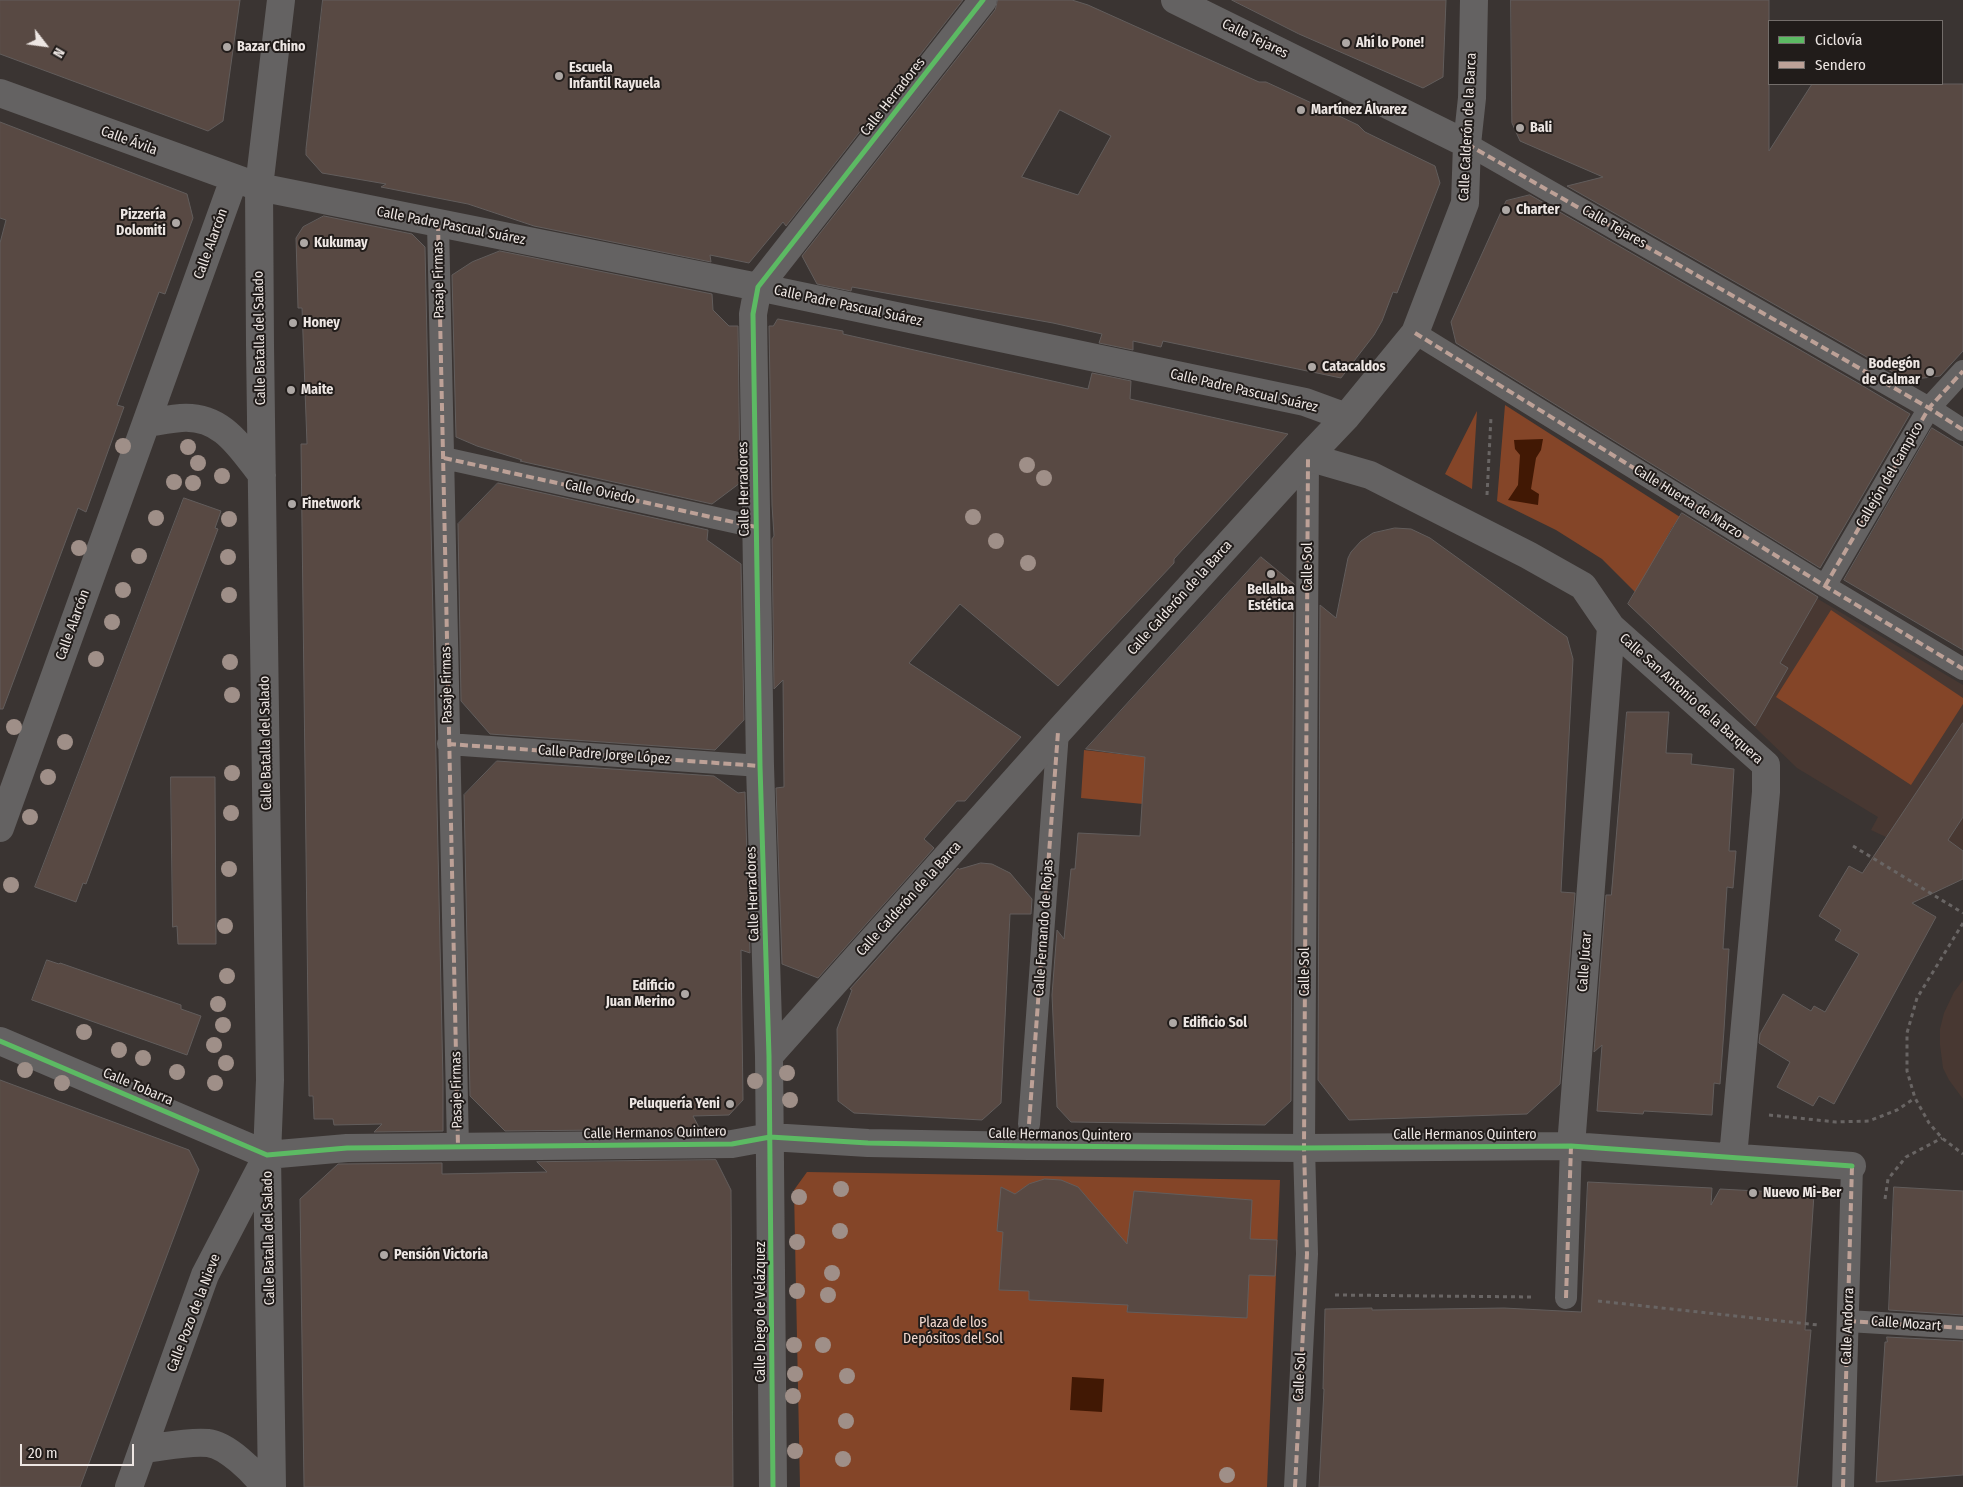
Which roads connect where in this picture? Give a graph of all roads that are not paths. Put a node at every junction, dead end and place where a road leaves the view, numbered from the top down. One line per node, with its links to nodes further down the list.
1 (280, 0): 7 (street, Calle Batalla del Salado)
2 (983, 0): 9 (street, Calle Herradores)
3 (1175, 0): 6 (street, Calle Tejares)
4 (1474, 0): 6 (street, Calle Calderón de la Barca)
5 (0, 94): 7 (street, Calle Ávila)
6 (1468, 144): 10 (street, Calle Calderón de la Barca); 12 (street, Calle Tejares)
7 (247, 183): 8 (street, Calle Padre Pascual Suárez); 14 (street, Calle Alarcón); 18 (street, Calle Batalla del Salado)
8 (438, 223): 9 (street, Calle Padre Pascual Suárez); 17 (street, Pasaje Firmas)
9 (758, 287): 13 (street, Calle Padre Pascual Suárez); 19 (street, Calle Herradores)
10 (1415, 333): 13 (street, Calle Calderón de la Barca); 20 (street, Calle Huerta de Marzo)
11 (1963, 371): 12 (street, Callejón del Campico)
12 (1929, 408): 15 (street, Calle Tejares); 20 (street, Callejón del Campico)
13 (1346, 417): 16 (street, Calle Calderón de la Barca)
14 (147, 423): 18 (street); 26 (street, Calle Alarcón)
15 (1963, 430)
16 (1308, 457): 21 (street, Calle San Antonio de la Barquera); 23 (street, Calle Calderón de la Barca); 33 (street, Calle Sol)
17 (444, 458): 19 (street, Calle Oviedo); 24 (street, Pasaje Firmas)
18 (262, 475): 34 (street, Calle Batalla del Salado)
19 (756, 527): 25 (street, Calle Herradores)
20 (1825, 586): 22 (street, Calle Huerta de Marzo)
21 (1611, 627): 31 (street, Calle Júcar); 35 (street, Calle San Antonio de la Barquera)
22 (1963, 669)
23 (1058, 732): 28 (street, Calle Calderón de la Barca); 29 (street, Calle Fernando de Rojas)
24 (448, 744): 25 (street, Calle Padre Jorge López); 32 (street, Pasaje Firmas)
25 (760, 766): 28 (street, Calle Herradores)
26 (0, 828)
27 (0, 1041): 34 (street, Calle Tobarra)
28 (769, 1056): 30 (street)
29 (1030, 1124)
30 (770, 1137): 32 (street, Calle Hermanos Quintero); 33 (street, Calle Hermanos Quintero); 44 (street, Calle Diego de Velázquez)
31 (1571, 1146): 33 (street, Calle Hermanos Quintero); 35 (street, Calle Hermanos Quintero); 37 (street, Calle Júcar)
32 (458, 1147): 34 (street, Calle Hermanos Quintero)
33 (1304, 1148): 45 (street, Calle Sol)
34 (267, 1155): 40 (street, Calle Pozo de la Nieve); 43 (street, Calle Batalla del Salado)
35 (1733, 1157): 36 (street, Calle Hermanos Quintero)
36 (1852, 1166): 38 (street, Calle Andorra)
37 (1566, 1298)
38 (1848, 1325): 39 (street, Calle Mozart); 46 (street, Calle Andorra)
39 (1963, 1328)
40 (143, 1449): 41 (street, Calle Pozo de la Nieve); 42 (street)
41 (129, 1487)
42 (265, 1487)
43 (272, 1487)
44 (773, 1487)
45 (1295, 1487)
46 (1843, 1487)

